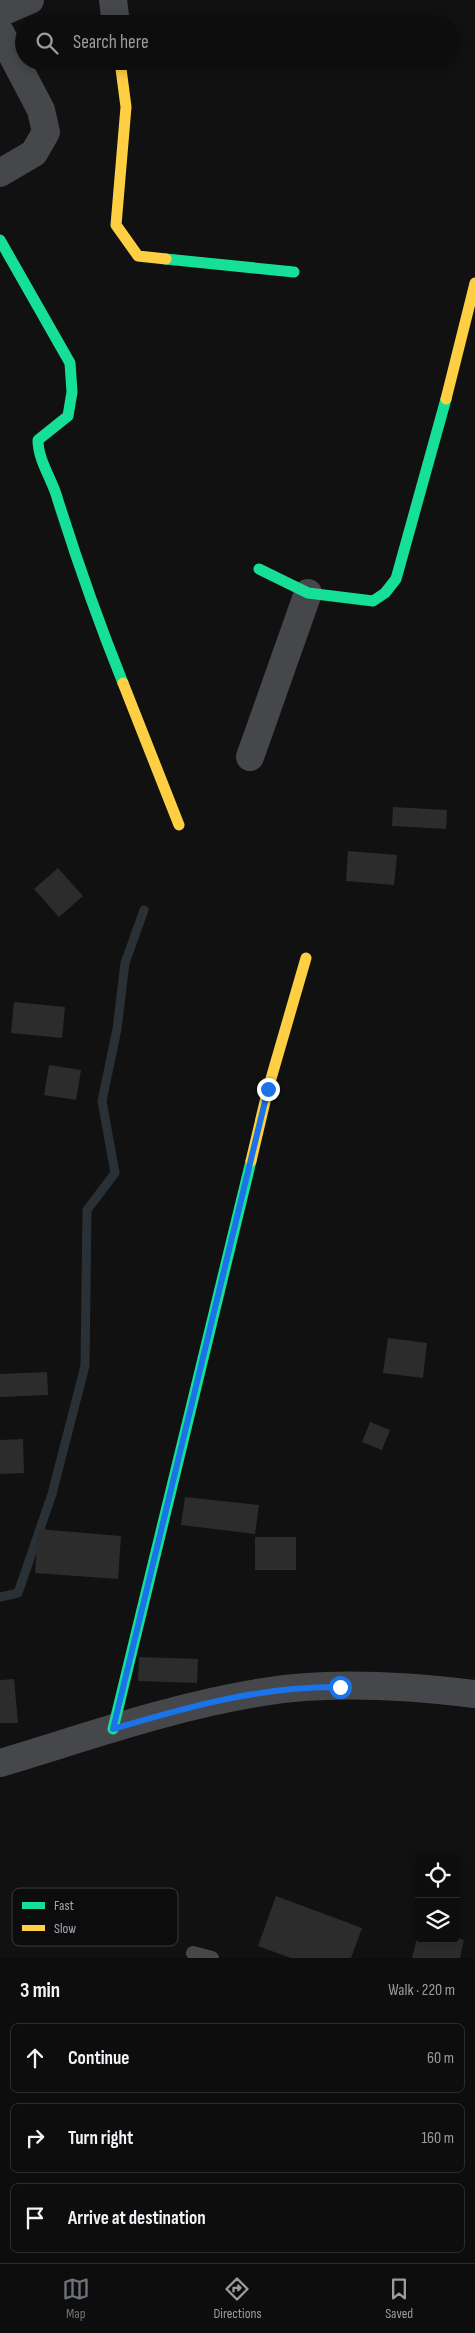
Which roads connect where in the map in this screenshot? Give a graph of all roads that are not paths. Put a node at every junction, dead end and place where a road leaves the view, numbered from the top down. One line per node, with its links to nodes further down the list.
1 (30, 0): 3 (street)
2 (113, 0): 4 (street)
3 (0, 13)
4 (115, 15)
5 (0, 32): 6 (street)
6 (15, 60)
7 (20, 70): 9 (street)
8 (121, 70): 11 (street)
9 (0, 173)
10 (0, 240): 16 (street)
11 (294, 272)
12 (475, 282): 14 (street)
13 (259, 569): 14 (street)
14 (308, 594): 15 (street)
15 (250, 758)
16 (179, 825)
17 (306, 958): 19 (street)
18 (475, 1694): 19 (street)
19 (113, 1729): 20 (street)
20 (0, 1763)
21 (193, 1953): 22 (lane)
22 (212, 1958)

